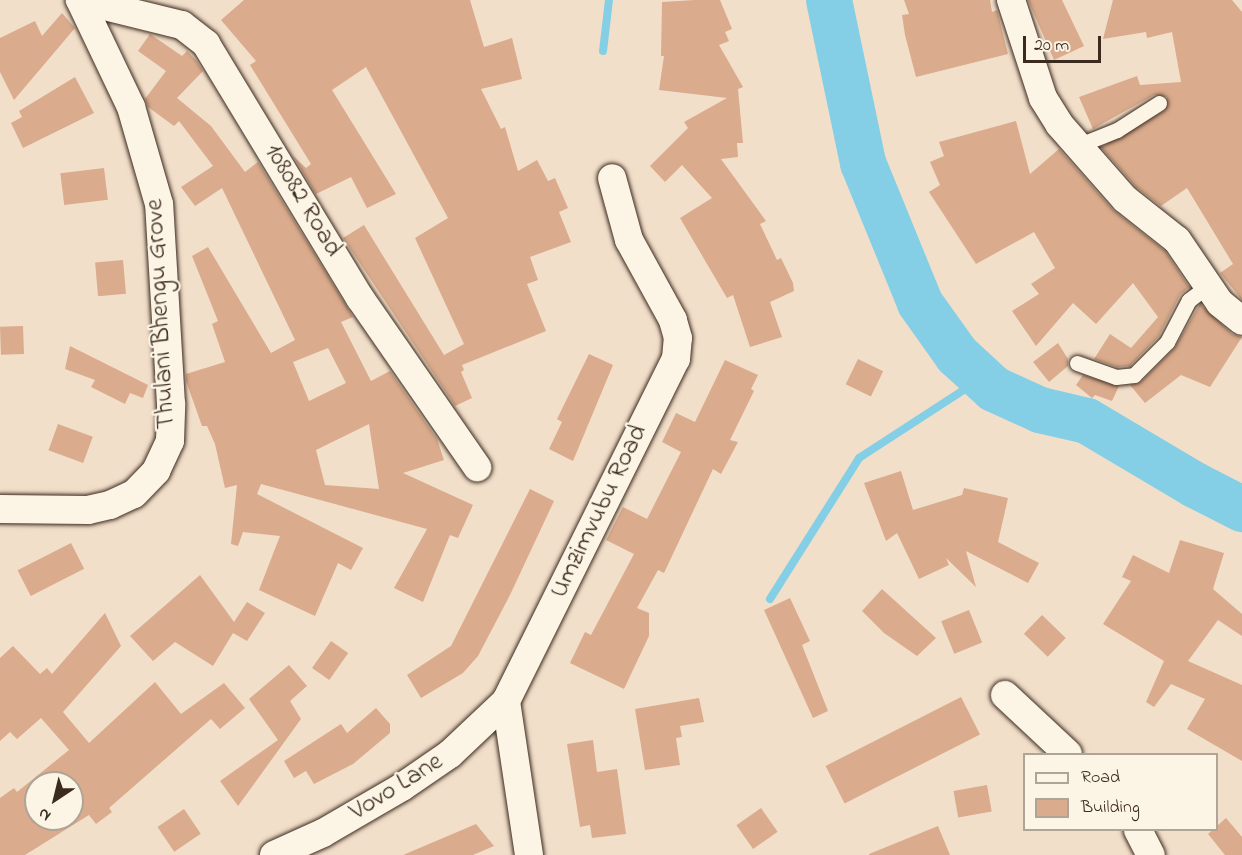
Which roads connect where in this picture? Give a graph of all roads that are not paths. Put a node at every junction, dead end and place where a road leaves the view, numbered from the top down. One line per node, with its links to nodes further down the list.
1 (80, 0): 9 (street, 108082 Road); 10 (street, Thulani Bhengu Grove)
2 (1011, 0): 4 (street)
3 (1160, 103): 4 (lane)
4 (1077, 146): 6 (street)
5 (612, 178): 12 (street, Umzimvubu Road)
6 (1209, 285): 7 (street); 8 (lane)
7 (1242, 321)
8 (1077, 363)
9 (477, 467)
10 (0, 509)
11 (1005, 695): 13 (street)
12 (506, 701): 15 (street, Vovo Lane); 16 (street)
13 (1067, 753)
14 (1139, 831): 17 (street)
15 (274, 855)
16 (530, 855)
17 (1151, 855)

